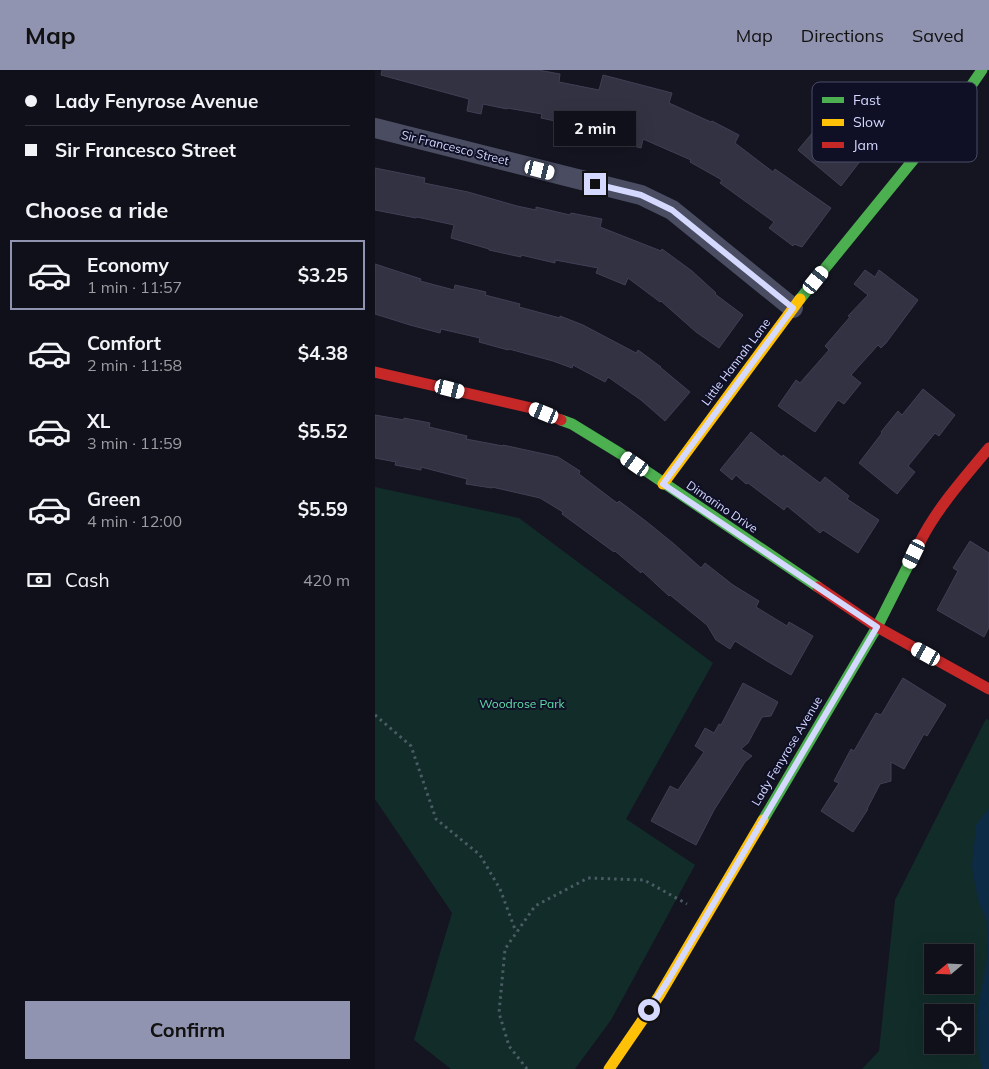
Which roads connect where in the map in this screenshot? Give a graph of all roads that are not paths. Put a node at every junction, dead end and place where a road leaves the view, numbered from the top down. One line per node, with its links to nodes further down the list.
1 (983, 70): 2 (street, Little Hannah Lane)
2 (974, 82)
3 (375, 128): 5 (street, Sir Francesco Street)
4 (912, 162): 5 (street, Little Hannah Lane)
5 (793, 308): 8 (street, Little Hannah Lane)
6 (375, 372): 8 (street, Dimarino Drive)
7 (989, 448): 9 (street, Lady Fenyrose Avenue)
8 (663, 484): 9 (street, Dimarino Drive)
9 (877, 627): 10 (street, Dimarino Drive); 11 (street, Lady Fenyrose Avenue)
10 (989, 689)
11 (609, 1069)

